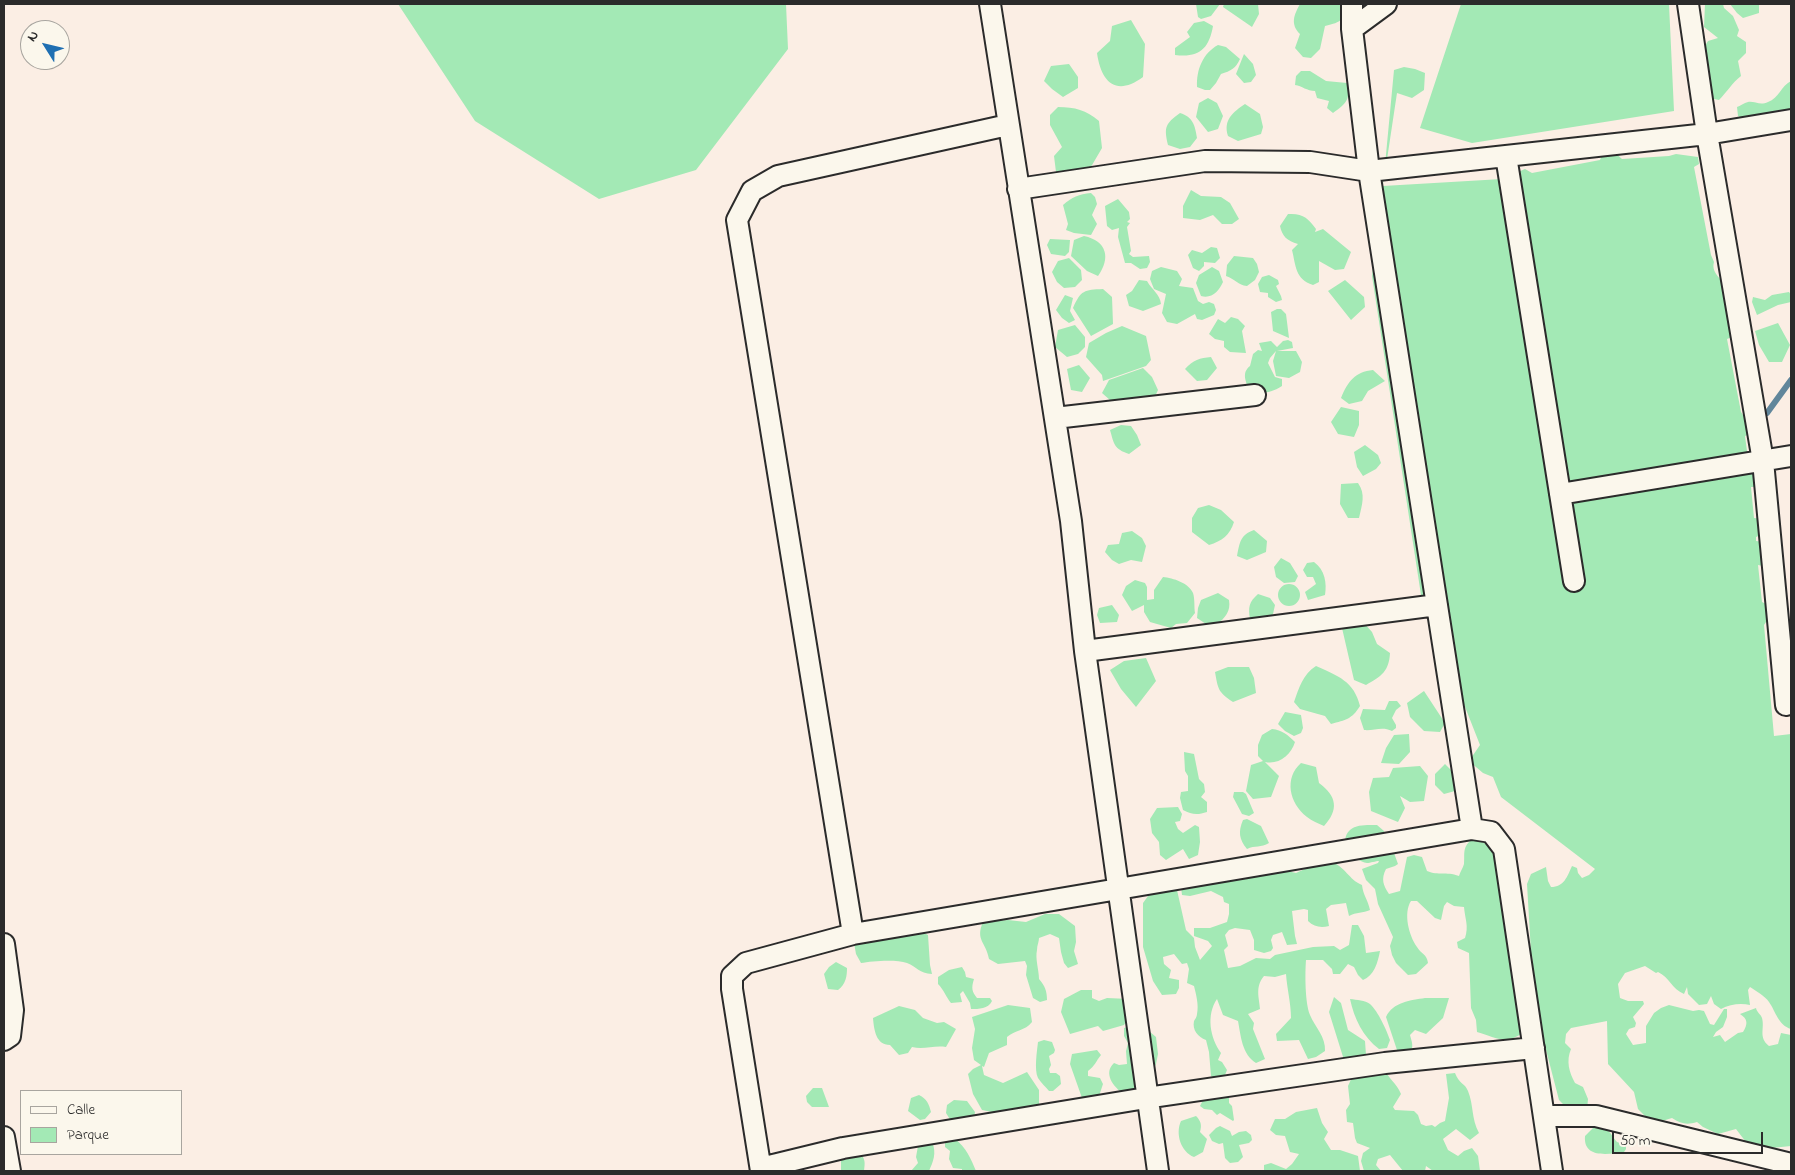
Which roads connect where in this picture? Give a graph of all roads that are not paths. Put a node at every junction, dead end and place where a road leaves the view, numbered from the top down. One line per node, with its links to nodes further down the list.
1 (990, 4): 7 (street)
2 (1352, 4): 5 (street)
3 (1386, 4): 5 (street)
4 (1688, 4): 8 (street)
5 (1352, 29): 10 (street)
6 (1791, 120): 8 (street)
7 (1008, 125): 11 (street); 23 (street)
8 (1708, 134): 9 (street); 15 (street)
9 (1506, 156): 10 (street); 16 (street)
10 (1369, 172): 11 (street); 18 (street)
11 (1018, 189): 13 (street)
12 (1255, 395): 13 (street)
13 (1055, 418): 19 (street)
14 (1791, 456): 15 (street)
15 (1763, 461): 16 (street); 20 (street)
16 (1560, 494): 17 (street)
17 (1574, 581)
18 (1437, 605): 19 (street); 21 (street)
19 (1085, 652): 22 (street)
20 (1786, 705)
21 (1472, 829): 22 (street); 26 (street)
22 (1118, 889): 23 (street); 27 (street)
23 (853, 934): 31 (street)
24 (4, 944): 25 (street)
25 (4, 1040)
26 (1534, 1048): 27 (street); 28 (street)
27 (1146, 1098): 31 (street); 33 (street)
28 (1544, 1116): 30 (street); 34 (street)
29 (4, 1137): 32 (street)
30 (1791, 1164)
31 (761, 1170)
32 (10, 1171)
33 (1158, 1171)
34 (1552, 1171)

